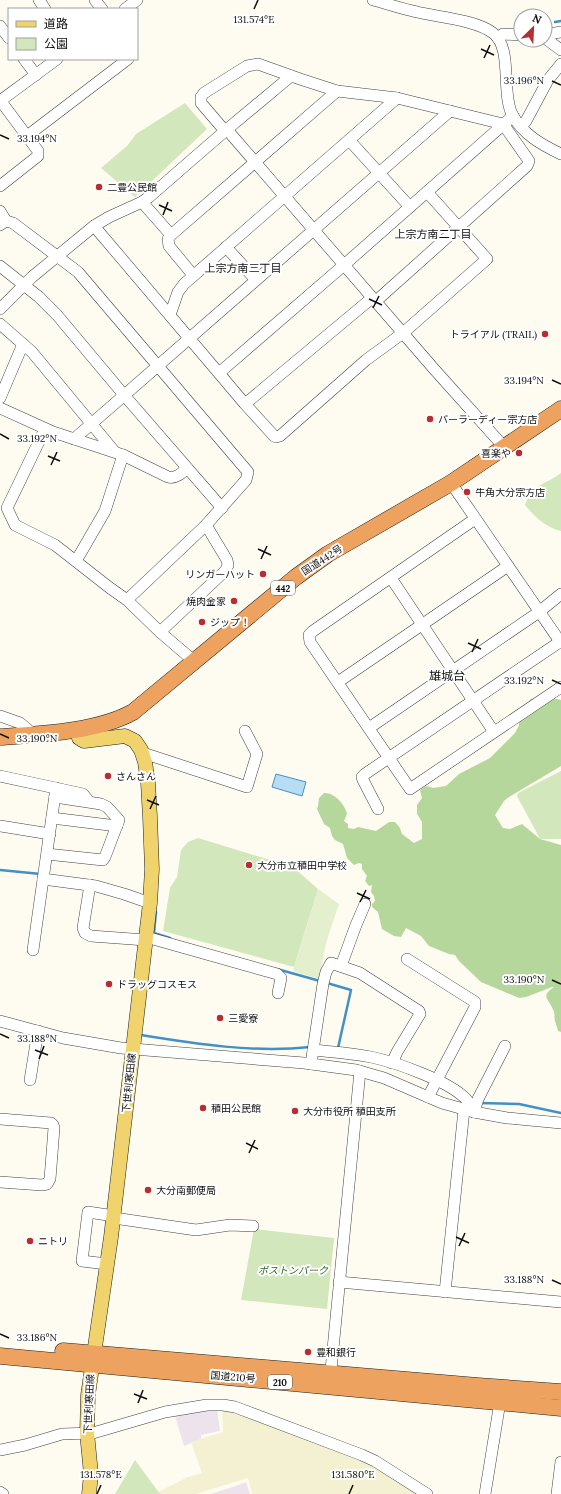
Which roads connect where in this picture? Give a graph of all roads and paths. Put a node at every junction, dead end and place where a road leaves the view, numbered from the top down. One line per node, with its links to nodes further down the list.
1 (95, 0): 4 (street)
2 (137, 0): 5 (street)
3 (373, 0): 9 (street)
4 (101, 8)
5 (126, 8)
6 (0, 26): 8 (street)
7 (513, 35): 9 (street)
8 (8, 37)
9 (498, 38): 22 (street)
10 (553, 44): 11 (street)
11 (561, 50)
12 (25, 60): 16 (street)
13 (56, 60): 16 (street)
14 (127, 60): 26 (street)
15 (561, 64): 24 (street)
16 (36, 75): 20 (street)
17 (291, 76): 18 (street); 25 (street); 25 (street)
18 (337, 91): 19 (street); 29 (street)
19 (397, 98): 21 (street); 27 (street)
20 (0, 101): 26 (street)
21 (450, 111): 23 (street); 30 (street)
22 (513, 116): 23 (street); 24 (street)
23 (503, 124): 32 (street); 39 (street)
24 (520, 126): 28 (street)
25 (225, 131): 29 (street); 34 (street)
26 (27, 136): 31 (street)
27 (349, 140): 30 (street); 33 (street)
28 (561, 154)
29 (254, 163): 33 (street); 41 (street)
30 (379, 173): 35 (street); 40 (street)
31 (2, 179)
32 (427, 192): 35 (street); 39 (street)
33 (284, 197): 40 (street); 42 (street)
34 (142, 202): 38 (street); 41 (street)
35 (410, 207): 44 (street)
36 (0, 211): 37 (street)
37 (3, 223): 43 (street)
38 (94, 226): 43 (street); 51 (street)
39 (458, 227): 49 (street); 53 (street)
40 (313, 230): 44 (street); 47 (street)
41 (171, 235): 46 (street)
42 (226, 247): 46 (street); 47 (street)
43 (57, 256): 48 (street); 56 (street)
44 (344, 265): 49 (street); 57 (street)
45 (0, 266): 48 (street)
46 (193, 275): 51 (street)
47 (256, 280): 54 (street)
48 (24, 285): 50 (street); 58 (street)
49 (374, 300): 53 (street); 60 (street)
50 (0, 309)
51 (170, 315): 54 (street)
52 (0, 324): 55 (street)
53 (403, 333): 60 (street); 66 (street)
54 (189, 338): 56 (street); 57 (street)
55 (23, 344): 59 (street); 63 (street)
56 (158, 366): 58 (street); 71 (street)
57 (219, 373): 60 (street)
58 (124, 395): 63 (street); 68 (street)
59 (0, 398)
60 (245, 404)
61 (0, 408): 64 (street)
62 (561, 409): 66 (highway, 国道442号 / 442)
63 (91, 424): 65 (street); 67 (street)
64 (45, 429): 65 (street); 70 (street)
65 (74, 439): 67 (street)
66 (504, 447): 69 (highway, 国道442号 / 442)
67 (118, 453): 68 (street); 74 (street)
68 (187, 468): 71 (street)
69 (450, 483): 72 (street); 83 (highway, 国道442号 / 442)
70 (4, 504): 74 (street)
71 (222, 508): 73 (street)
72 (475, 519): 75 (street); 76 (street)
73 (206, 525): 78 (street); 81 (street)
74 (76, 562): 78 (street)
75 (508, 566): 79 (street); 80 (street)
76 (391, 578): 80 (street); 85 (street)
77 (561, 594): 79 (street)
78 (127, 600): 81 (street)
79 (539, 612): 82 (street); 84 (street)
80 (422, 625): 84 (street); 85 (street)
81 (160, 632): 83 (street)
82 (561, 642): 87 (street)
83 (195, 662): 90 (highway, 国道442号 / 442)
84 (453, 671): 87 (street); 89 (street)
85 (338, 682): 89 (street)
86 (561, 687): 92 (street)
87 (473, 701): 92 (street); 96 (street)
88 (0, 716): 93 (street)
89 (369, 728): 96 (street)
90 (77, 729): 93 (highway, 国道442号 / 442); 95 (main road)
91 (246, 731): 95 (street)
92 (494, 732): 96 (street)
93 (33, 734): 94 (highway, 国道442号 / 442)
94 (0, 737)
95 (143, 753): 107 (main road, 下世利寒田線)
96 (389, 758): 99 (street)
97 (0, 776): 98 (street)
98 (56, 792): 100 (street); 102 (street)
99 (378, 809)
100 (52, 818): 102 (street); 103 (street)
101 (0, 826): 103 (street)
102 (117, 826): 104 (street)
103 (50, 834): 104 (street)
104 (47, 854): 105 (street)
105 (43, 879): 106 (street); 110 (street)
106 (90, 885): 107 (street); 109 (street)
107 (150, 903): 109 (main road, 下世利寒田線)
108 (365, 904): 112 (street)
109 (146, 939): 113 (street); 117 (main road, 下世利寒田線)
110 (32, 950)
111 (407, 959): 122 (street)
112 (341, 966): 118 (street); 119 (street)
113 (278, 993)
114 (0, 1021): 115 (street)
115 (38, 1031): 117 (street); 123 (street)
116 (505, 1046): 125 (street)
117 (132, 1049): 120 (street); 129 (main road, 下世利寒田線)
118 (313, 1050): 119 (street); 120 (street)
119 (392, 1063): 122 (street)
120 (311, 1064): 121 (street)
121 (360, 1071): 124 (street); 132 (street)
122 (438, 1077): 124 (street); 125 (street)
123 (30, 1080)
124 (428, 1097): 125 (street)
125 (473, 1106): 127 (street); 133 (street)
126 (0, 1119): 128 (street)
127 (561, 1123)
128 (0, 1182)
129 (114, 1217): 130 (street); 131 (main road, 下世利寒田線); 131 (street)
130 (254, 1226)
131 (107, 1264): 138 (main road, 下世利寒田線)
132 (340, 1279): 133 (street); 139 (street)
133 (446, 1289): 134 (street); 135 (street)
134 (561, 1296)
135 (561, 1302)
136 (0, 1344): 138 (highway, 国道210号 / 210)
137 (0, 1356): 138 (highway, 国道210号 / 210)
138 (92, 1359): 139 (highway, 国道210号 / 210); 143 (main road, 下世利寒田線)
139 (330, 1380): 140 (highway, 国道210号 / 210); 141 (highway, 国道210号 / 210)
140 (561, 1392)
141 (500, 1402): 142 (highway, 国道210号 / 210); 150 (street)
142 (561, 1408)
143 (87, 1433): 144 (street); 148 (main road, 下世利寒田線); 149 (street)
144 (0, 1450)
145 (561, 1462): 151 (street)
146 (0, 1492): 147 (street)
147 (3, 1494)
148 (89, 1494)
149 (427, 1494)
150 (485, 1494)
151 (557, 1494)

